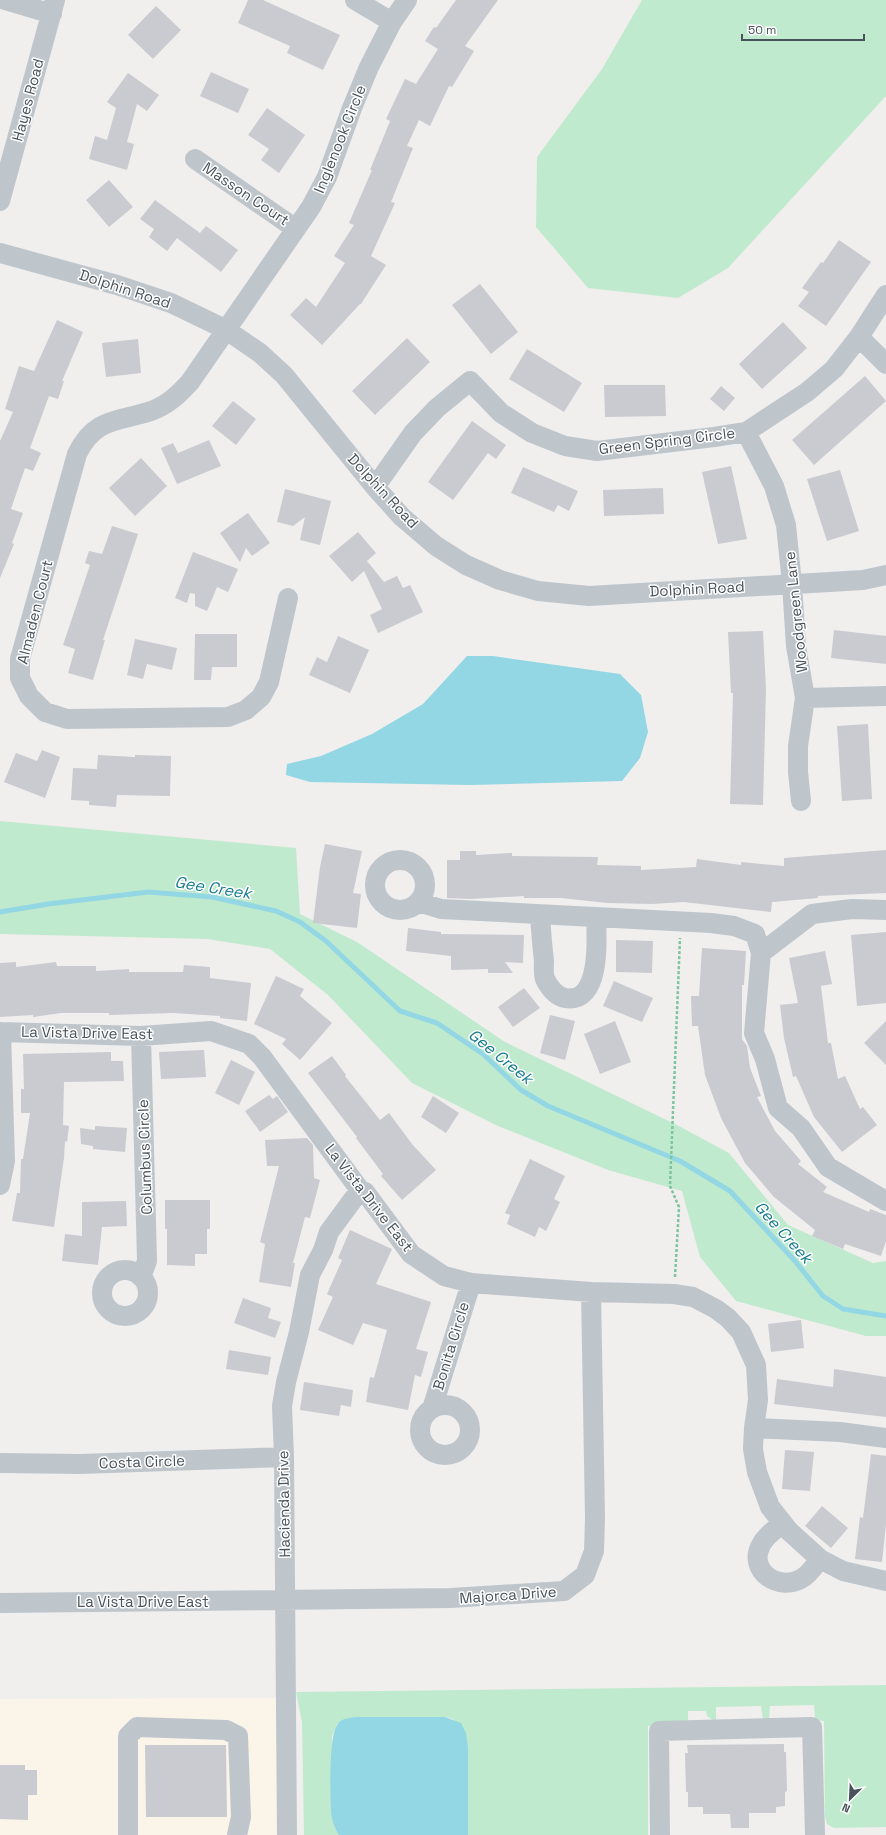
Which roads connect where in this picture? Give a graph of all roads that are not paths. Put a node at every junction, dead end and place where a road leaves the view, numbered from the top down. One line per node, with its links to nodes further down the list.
1 (5, 0): 4 (street)
2 (355, 0): 5 (street)
3 (407, 0): 5 (street, Inglenook Circle)
4 (53, 7): 7 (street, Hayes Road)
5 (392, 22): 8 (street, Inglenook Circle)
6 (195, 159): 8 (street, Masson Court)
7 (0, 201)
8 (296, 229): 11 (street, Inglenook Circle)
9 (0, 253): 11 (street, Dolphin Road)
10 (886, 295): 12 (street, Green Spring Circle)
11 (225, 330): 15 (street, Dolphin Road); 18 (street, Almaden Court)
12 (859, 337): 13 (street); 14 (street, Green Spring Circle)
13 (886, 364)
14 (746, 432): 15 (street, Green Spring Circle); 17 (street, Woodgreen Lane)
15 (375, 487): 17 (street, Dolphin Road)
16 (886, 575): 17 (street, Dolphin Road)
17 (792, 584): 20 (street, Woodgreen Lane)
18 (288, 598)
19 (886, 696): 20 (street)
20 (805, 698): 21 (street, Woodgreen Lane)
21 (802, 801)
22 (419, 902): 24 (street)
23 (886, 910): 26 (street)
24 (540, 915): 25 (street); 25 (street)
25 (596, 918): 26 (street)
26 (761, 953): 31 (street)
27 (1, 1032): 28 (street, La Vista Drive East); 29 (street)
28 (141, 1036): 30 (street, La Vista Drive East); 32 (street, Columbus Circle)
29 (0, 1185)
30 (360, 1190): 33 (street, La Vista Drive East); 38 (street, Hacienda Drive)
31 (886, 1201)
32 (141, 1277)
33 (471, 1283): 34 (street, La Vista Drive East); 35 (street, Bonita Circle)
34 (591, 1292): 36 (street, La Vista Drive East); 43 (street, Majorca Drive)
35 (432, 1409)
36 (754, 1428): 37 (street); 40 (street, La Vista Drive East)
37 (886, 1438)
38 (284, 1457): 39 (street, Costa Circle); 43 (street, Hacienda Drive)
39 (0, 1463)
40 (783, 1524): 41 (street); 41 (street)
41 (820, 1559): 42 (street)
42 (886, 1581)
43 (286, 1601): 44 (street, La Vista Drive East); 47 (street, Hacienda Drive)
44 (0, 1603)
45 (128, 1835): 46 (street)
46 (237, 1835)
47 (287, 1835)
48 (660, 1835): 49 (street)
49 (815, 1835)

